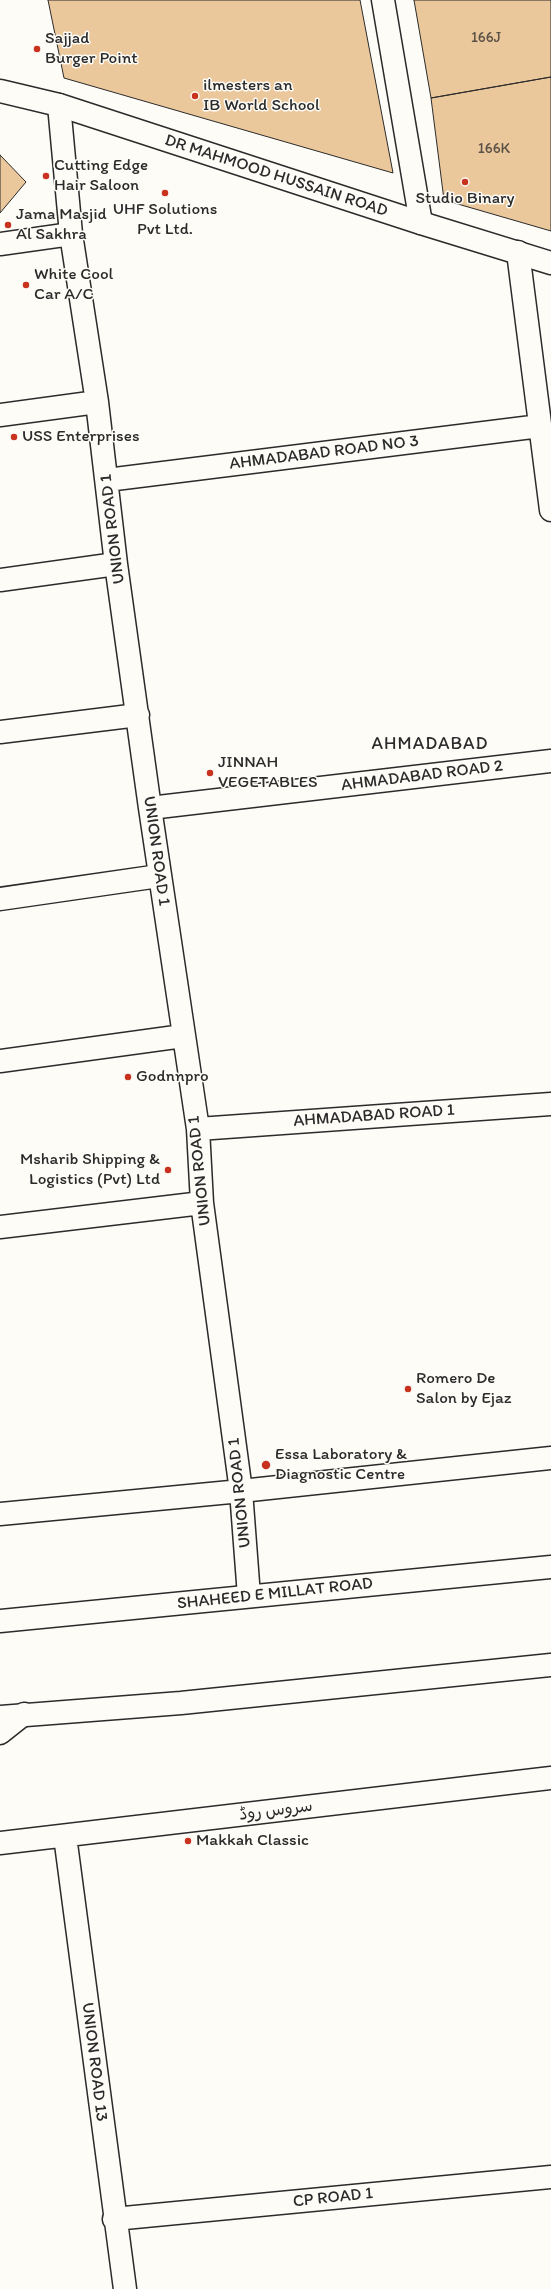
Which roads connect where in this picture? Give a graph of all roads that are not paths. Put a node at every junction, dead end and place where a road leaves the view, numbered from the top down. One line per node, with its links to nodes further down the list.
1 (383, 0): 4 (street)
2 (0, 91): 3 (street, DR MAHMOOD HUSSAIN ROAD)
3 (59, 105): 4 (street, DR MAHMOOD HUSSAIN ROAD); 5 (street, UNION ROAD 1)
4 (421, 223): 7 (street, DR MAHMOOD HUSSAIN ROAD)
5 (71, 234): 6 (street); 9 (street, UNION ROAD 1)
6 (0, 244)
7 (518, 252): 8 (street, DR MAHMOOD HUSSAIN ROAD); 11 (street)
8 (551, 263)
9 (97, 402): 10 (street); 12 (street, UNION ROAD 1)
10 (0, 415)
11 (540, 426): 12 (street, AHMADABAD ROAD NO 3); 13 (street)
12 (108, 480): 14 (street, UNION ROAD 1)
13 (551, 510)
14 (116, 564): 15 (street); 16 (street, UNION ROAD 1)
15 (0, 580)
16 (138, 715): 17 (street); 19 (street, UNION ROAD 1)
17 (0, 732)
18 (551, 761): 19 (street, AHMADABAD ROAD 2)
19 (150, 808): 20 (street, UNION ROAD 1)
20 (159, 876): 21 (street); 22 (street, UNION ROAD 1)
21 (0, 899)
22 (183, 1036): 23 (street); 25 (street, UNION ROAD 1)
23 (0, 1061)
24 (551, 1104): 25 (street, AHMADABAD ROAD 1)
25 (198, 1129): 26 (street, UNION ROAD 1)
26 (202, 1203): 27 (street); 29 (street, UNION ROAD 1)
27 (0, 1227)
28 (551, 1458): 29 (street)
29 (241, 1491): 30 (street); 32 (street, UNION ROAD 1)
30 (0, 1514)
31 (551, 1567): 32 (street, SHAHEED E MILLAT ROAD)
32 (249, 1596): 33 (street, SHAHEED E MILLAT ROAD)
33 (0, 1621)
34 (551, 1665): 35 (street)
35 (24, 1714): 36 (street); 37 (street)
36 (0, 1717)
37 (0, 1733)
38 (551, 1778): 39 (street, سروس روڈ)
39 (65, 1836): 40 (street, سروس روڈ); 42 (street, UNION ROAD 13)
40 (0, 1843)
41 (551, 2177): 42 (street, CP ROAD 1)
42 (114, 2219): 43 (street, UNION ROAD 13)
43 (125, 2289)

